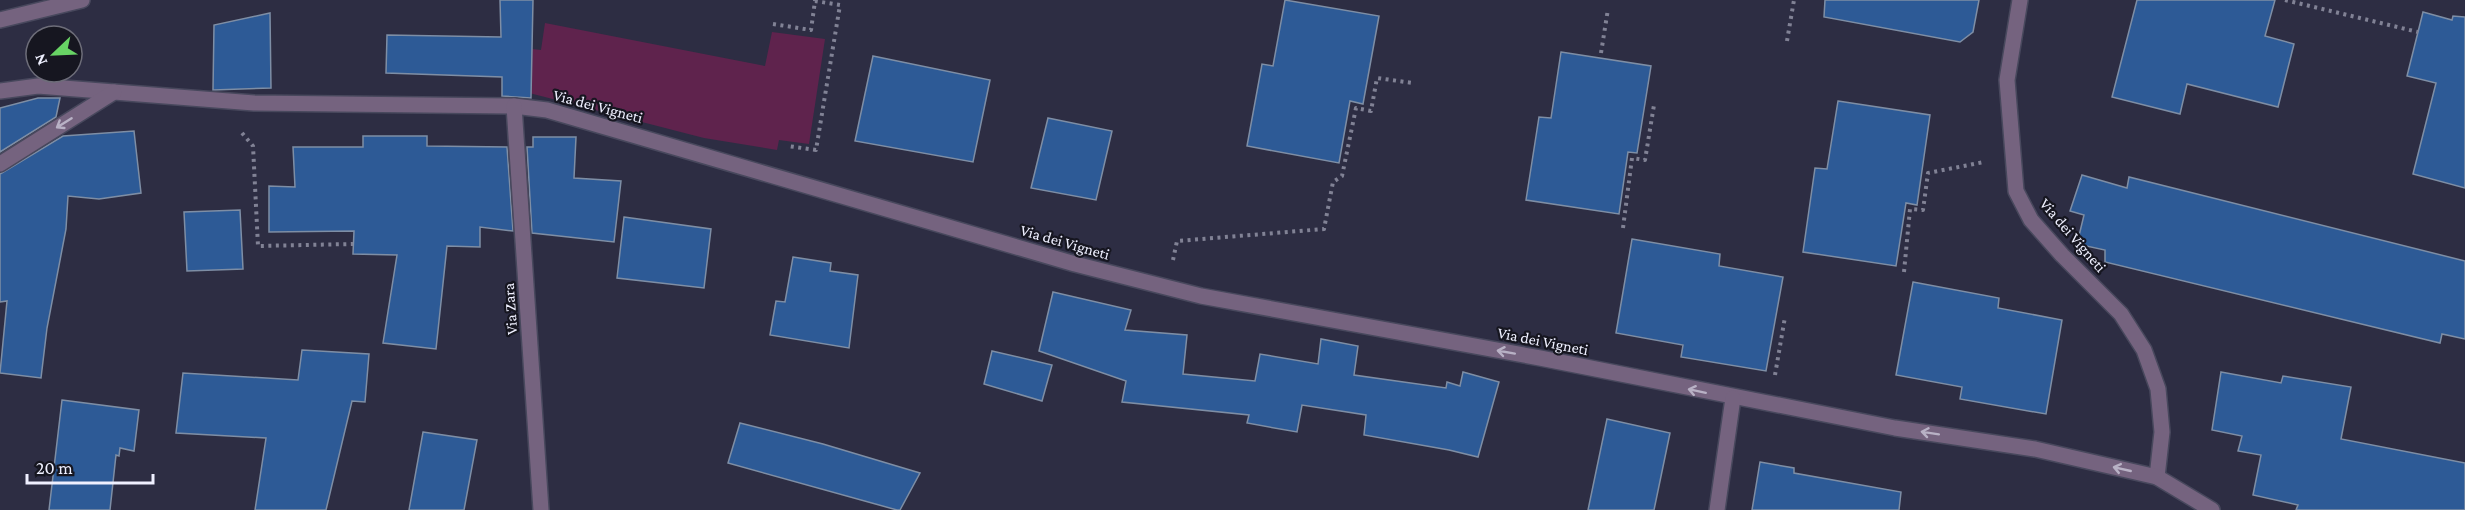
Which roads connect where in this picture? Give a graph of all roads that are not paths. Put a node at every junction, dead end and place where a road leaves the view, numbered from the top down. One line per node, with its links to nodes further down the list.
1 (82, 0): 3 (street)
2 (2020, 0): 9 (street, Via dei Vigneti)
3 (0, 20)
4 (0, 91): 5 (street, Via dei Vigneti)
5 (114, 92): 6 (street, Via dei Vigneti); 7 (street, one-way to 7)
6 (514, 106): 8 (street, Via dei Vigneti, one-way to 6); 10 (street, Via Zara)
7 (0, 164)
8 (1734, 398): 9 (street, Via dei Vigneti, one-way to 8); 11 (street)
9 (2157, 477): 12 (street, Via dei Vigneti)
10 (541, 510)
11 (1717, 510)
12 (2212, 510)

